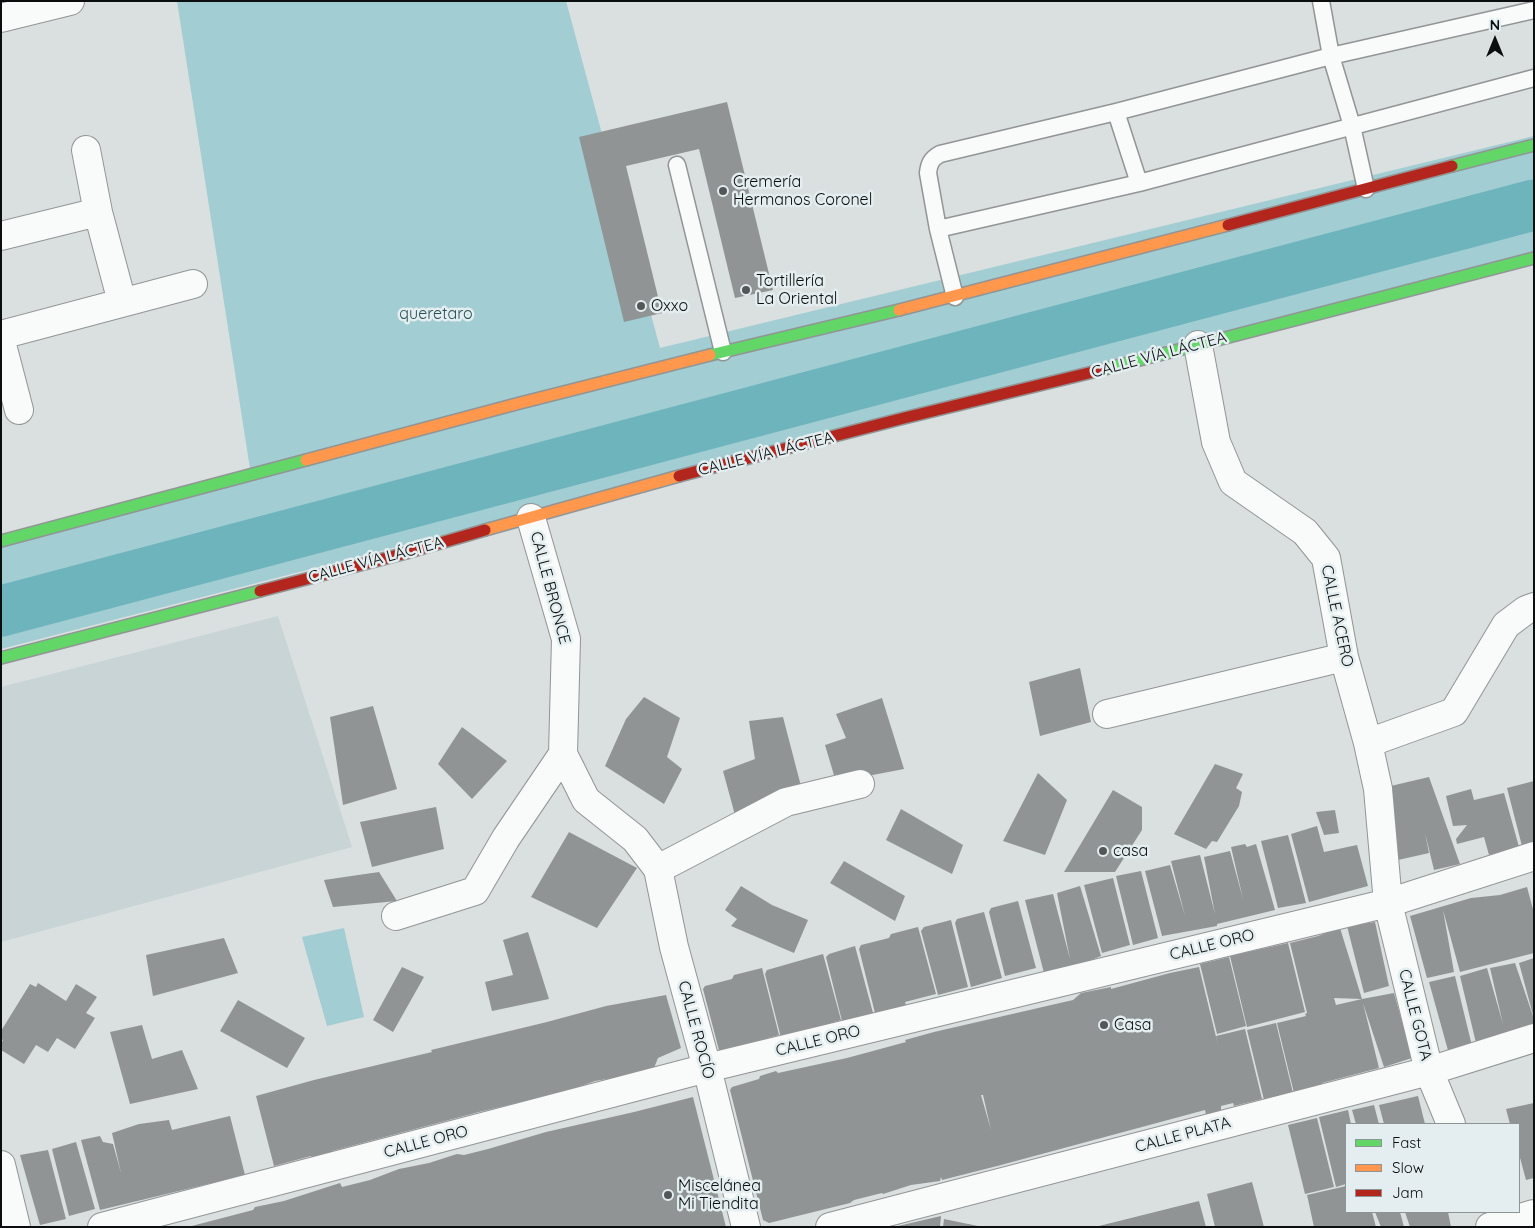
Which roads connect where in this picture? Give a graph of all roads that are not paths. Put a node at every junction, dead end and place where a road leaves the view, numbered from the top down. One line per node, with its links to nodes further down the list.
1 (70, 1): 4 (street)
2 (1321, 1): 5 (lane)
3 (1534, 10): 5 (lane)
4 (1, 18)
5 (1330, 56): 7 (lane); 8 (lane)
6 (1534, 78): 8 (lane)
7 (1116, 112): 12 (lane); 15 (lane)
8 (1352, 126): 12 (lane); 13 (lane)
9 (1534, 145): 13 (street)
10 (86, 150): 14 (street)
11 (677, 165): 24 (lane)
12 (1139, 183): 15 (lane)
13 (1366, 189): 19 (street)
14 (98, 212): 16 (street); 20 (street)
15 (938, 229): 19 (lane)
16 (1, 236)
17 (1534, 258): 23 (street, CALLE VÍA LÁCTEA)
18 (193, 284): 20 (street)
19 (955, 297): 24 (street)
20 (122, 302): 21 (street)
21 (1, 335)
22 (1, 341): 25 (street)
23 (1198, 345): 26 (street, CALLE VÍA LÁCTEA); 29 (street, CALLE ACERO)
24 (724, 352): 27 (street)
25 (19, 410)
26 (531, 518): 30 (street, CALLE VÍA LÁCTEA); 33 (street, CALLE BRONCE)
27 (1, 541)
28 (1534, 607): 32 (street)
29 (1344, 657): 31 (street); 32 (street, CALLE ACERO)
30 (1, 658)
31 (1107, 714)
32 (1368, 743): 38 (street, CALLE ACERO)
33 (563, 754): 35 (street, CALLE BRONCE); 39 (street)
34 (860, 784): 37 (street)
35 (636, 839): 37 (street, CALLE ROCÍO)
36 (1534, 856): 38 (street, CALLE ORO)
37 (658, 869): 41 (street, CALLE ROCÍO)
38 (1388, 902): 41 (street, CALLE ORO); 42 (street, CALLE GOTA)
39 (396, 916)
40 (1534, 1038): 42 (street, CALLE PLATA)
41 (707, 1068): 48 (street, CALLE ORO); 49 (street, CALLE ROCÍO)
42 (1429, 1071): 43 (street, CALLE GOTA); 50 (street, CALLE PLATA)
43 (1451, 1123)
44 (1, 1165): 47 (street)
45 (1534, 1214): 46 (street)
46 (1491, 1223)
47 (16, 1227)
48 (102, 1227)
49 (746, 1227)
50 (830, 1227)

